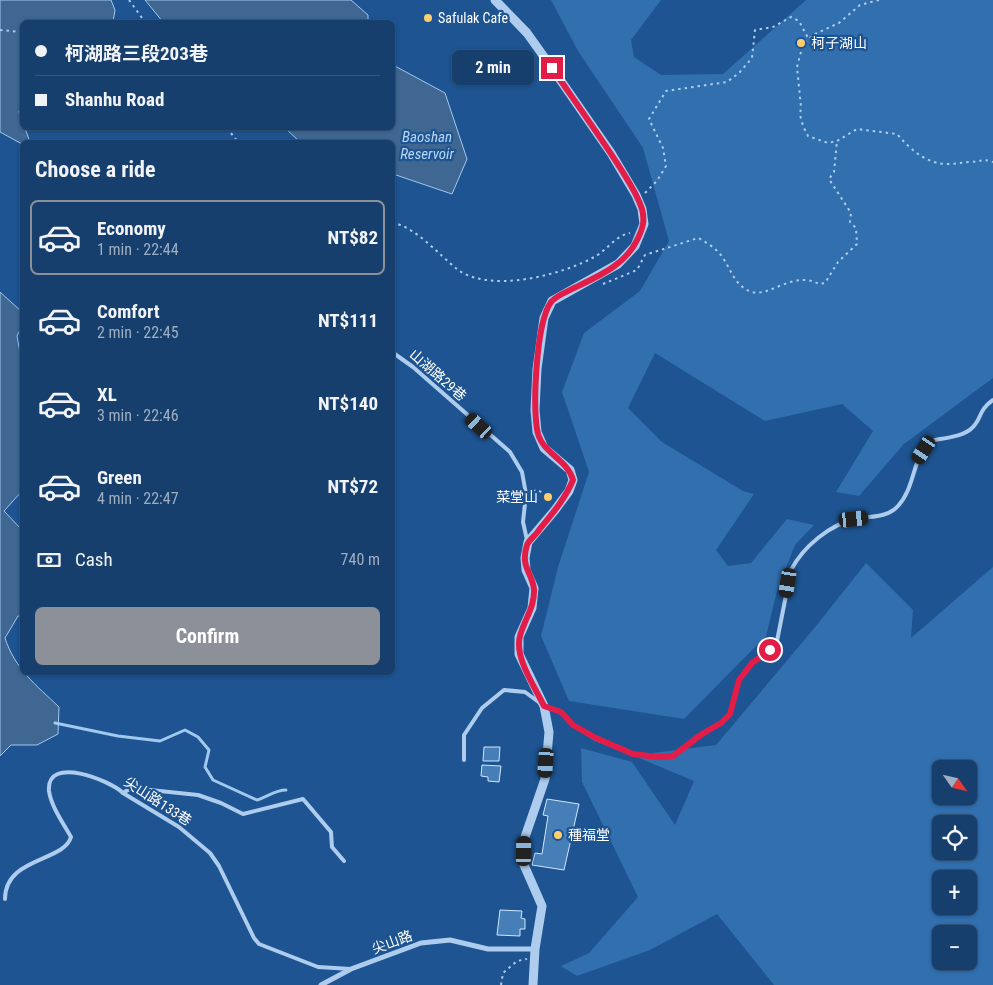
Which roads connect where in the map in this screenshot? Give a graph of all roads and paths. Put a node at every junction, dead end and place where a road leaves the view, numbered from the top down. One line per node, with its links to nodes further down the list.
1 (129, 0): 4 (path)
2 (495, 0): 12 (street)
3 (879, 0): 7 (path)
4 (144, 20)
5 (0, 30): 6 (path)
6 (20, 32)
7 (809, 38): 10 (path); 12 (path)
8 (229, 130): 9 (path)
9 (236, 140)
10 (838, 141): 11 (path); 15 (path)
11 (993, 162)
12 (638, 200): 14 (street)
13 (395, 225): 14 (path)
14 (642, 230): 20 (street)
15 (600, 286)
16 (395, 354): 18 (lane, 山湖路29巷)
17 (993, 400): 21 (lane)
18 (526, 494): 19 (path); 20 (lane, 山湖路29巷)
19 (548, 497)
20 (528, 542): 21 (street)
21 (544, 706): 22 (lane); 26 (street)
22 (464, 760)
23 (123, 793): 24 (lane); 25 (lane, 尖山路133巷); 27 (lane, 尖山路133巷)
24 (344, 861)
25 (5, 899)
26 (535, 953): 27 (street, 尖山路); 29 (path); 30 (street)
27 (351, 969): 28 (street, 尖山路)
28 (321, 985)
29 (501, 985)
30 (533, 985)

